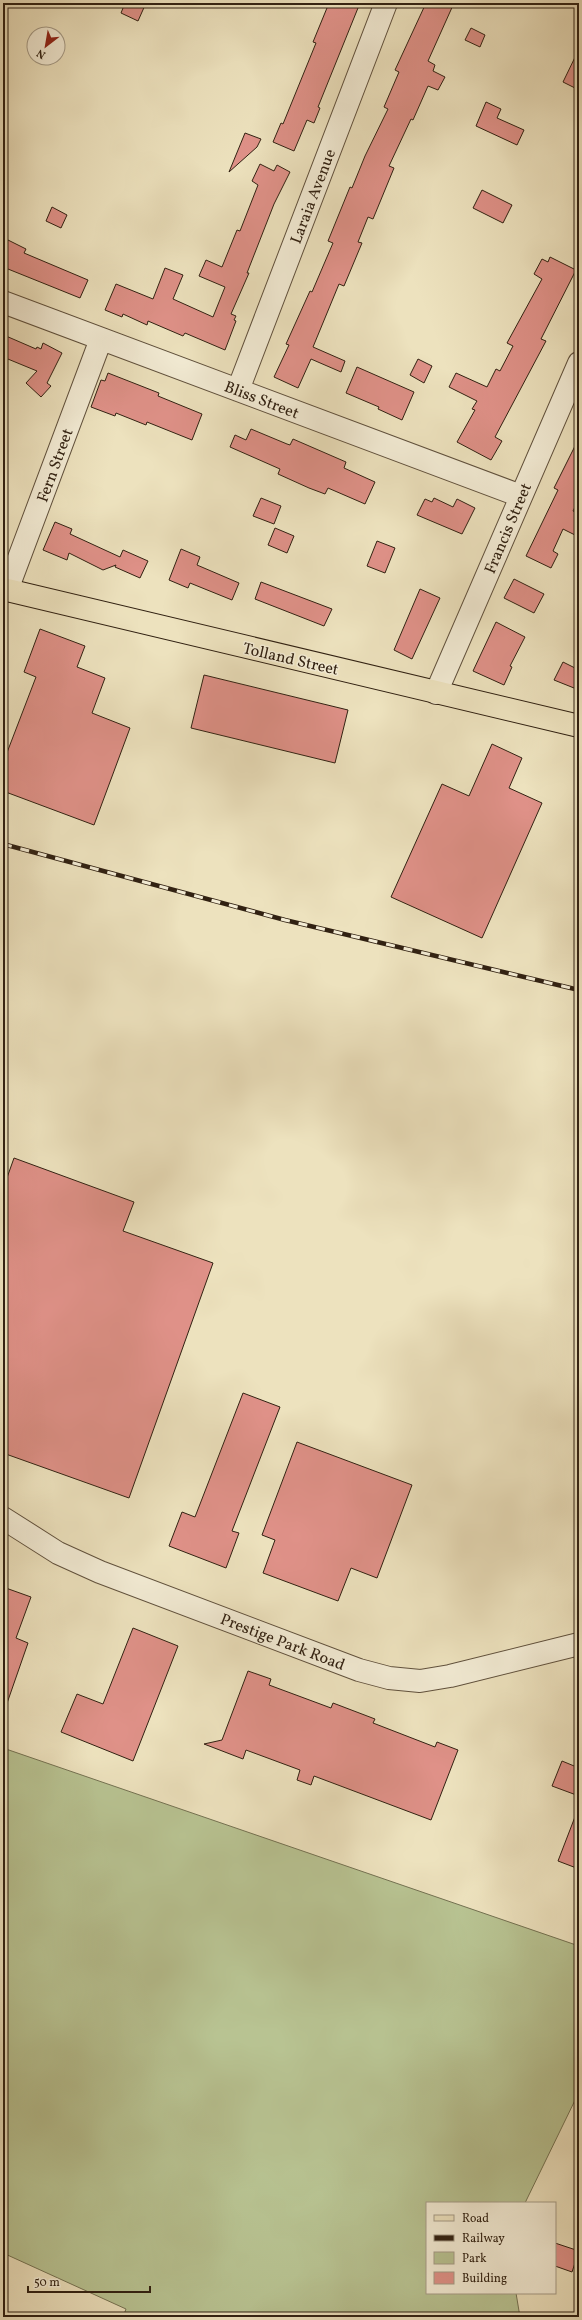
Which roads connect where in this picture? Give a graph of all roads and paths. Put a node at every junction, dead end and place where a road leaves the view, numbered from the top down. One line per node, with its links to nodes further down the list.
1 (386, 3): 5 (street, Laraia Avenue)
2 (3, 302): 3 (street, Bliss Street)
3 (101, 339): 5 (street, Bliss Street); 7 (street, Fern Street)
4 (579, 363): 6 (street, Francis Street)
5 (238, 390): 6 (street, Bliss Street)
6 (521, 496): 8 (street, Francis Street)
7 (5, 590): 8 (main road, Tolland Street)
8 (436, 693): 9 (main road, Tolland Street)
9 (579, 726)
10 (3, 1518): 11 (street, Prestige Park Road)
11 (579, 1644)

